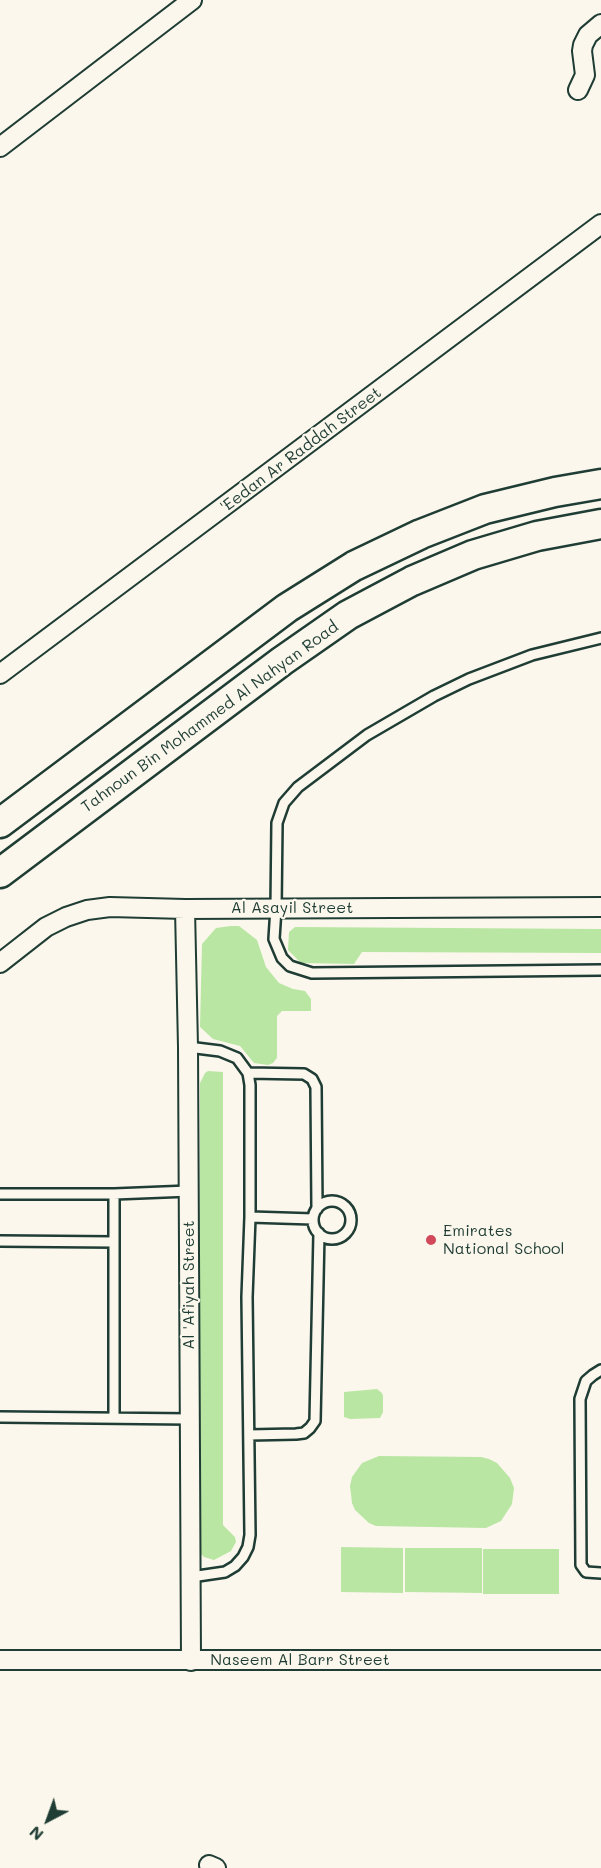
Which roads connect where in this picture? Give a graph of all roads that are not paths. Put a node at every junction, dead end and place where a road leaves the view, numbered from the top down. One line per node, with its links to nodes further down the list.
1 (192, 0): 4 (street)
2 (601, 24): 3 (street)
3 (578, 90)
4 (0, 147)
5 (601, 224): 9 (street, 'Eedan Ar Raddah Street)
6 (601, 484): 10 (main road)
7 (601, 524): 11 (main road, Tahnoun Bin Mohammed Al Nahyan Road)
8 (601, 638): 13 (lane)
9 (0, 674)
10 (0, 823)
11 (0, 873)
12 (601, 907): 13 (street, Al Asayil Street)
13 (276, 908): 14 (street, Al Asayil Street); 16 (lane)
14 (185, 909): 15 (street, Al Asayil Street); 17 (street, Al 'Afiyah Street)
15 (0, 963)
16 (601, 970)
17 (188, 1047): 18 (lane); 19 (street, Al 'Afiyah Street)
18 (248, 1073): 22 (lane); 23 (lane)
19 (189, 1191): 21 (lane); 31 (street, Al 'Afiyah Street)
20 (0, 1194): 21 (lane)
21 (114, 1194): 27 (lane)
22 (317, 1209): 24 (lane); 25 (lane)
23 (250, 1217): 24 (lane); 32 (lane)
24 (313, 1219): 25 (lane)
25 (319, 1233): 32 (lane)
26 (0, 1241): 27 (lane)
27 (114, 1242): 29 (lane)
28 (601, 1371): 33 (lane)
29 (114, 1417): 30 (lane); 31 (lane)
30 (0, 1418)
31 (190, 1419): 34 (street, Al 'Afiyah Street)
32 (249, 1435): 34 (lane)
33 (601, 1573)
34 (191, 1577): 36 (street, Al 'Afiyah Street)
35 (0, 1660): 36 (street, Naseem Al Barr Street)
36 (191, 1660): 37 (street, Naseem Al Barr Street)
37 (601, 1660)

